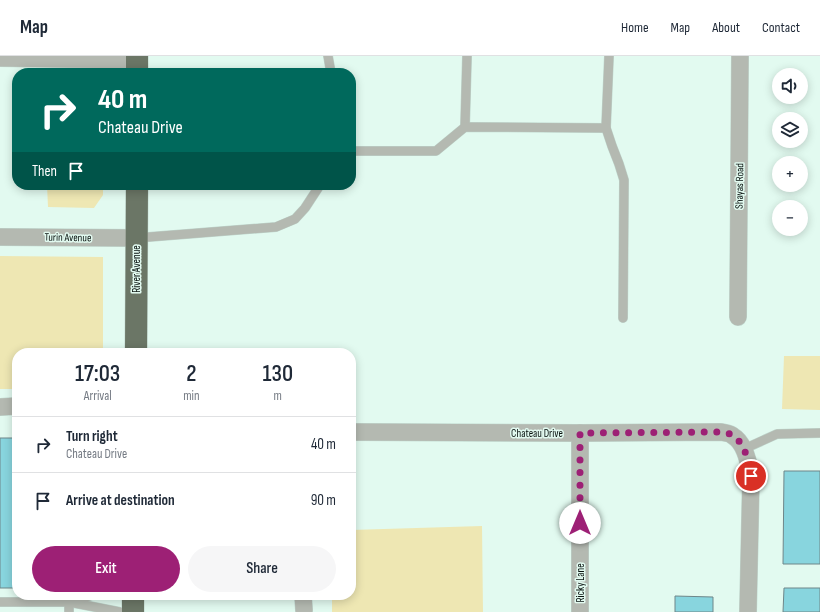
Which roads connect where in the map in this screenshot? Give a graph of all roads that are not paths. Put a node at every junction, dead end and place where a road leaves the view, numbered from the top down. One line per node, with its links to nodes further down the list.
1 (328, 56): 7 (lane)
2 (467, 56): 8 (lane)
3 (609, 56): 9 (lane)
4 (740, 56): 15 (street, Shayas Road)
5 (0, 58): 6 (street)
6 (137, 63)
7 (330, 68)
8 (465, 127): 9 (lane); 10 (lane)
9 (606, 128): 16 (lane)
10 (356, 151)
11 (137, 190): 14 (highway, River Avenue)
12 (317, 190): 14 (lane)
13 (0, 237): 14 (street, Turin Avenue)
14 (136, 238): 17 (highway, River Avenue)
15 (738, 317)
16 (623, 318)
17 (136, 348)
18 (0, 406): 19 (street)
19 (12, 406)
20 (356, 432): 21 (street, Chateau Drive)
21 (580, 433): 23 (street, Chateau Drive); 32 (street, Ricky Lane)
22 (820, 433): 23 (lane)
23 (744, 449): 33 (street, Chateau Drive)
24 (46, 600): 28 (lane)
25 (69, 600): 29 (lane)
26 (73, 600): 30 (lane)
27 (133, 600): 31 (highway)
28 (0, 602)
29 (69, 612)
30 (120, 612)
31 (133, 612)
32 (580, 612)
33 (748, 612)

